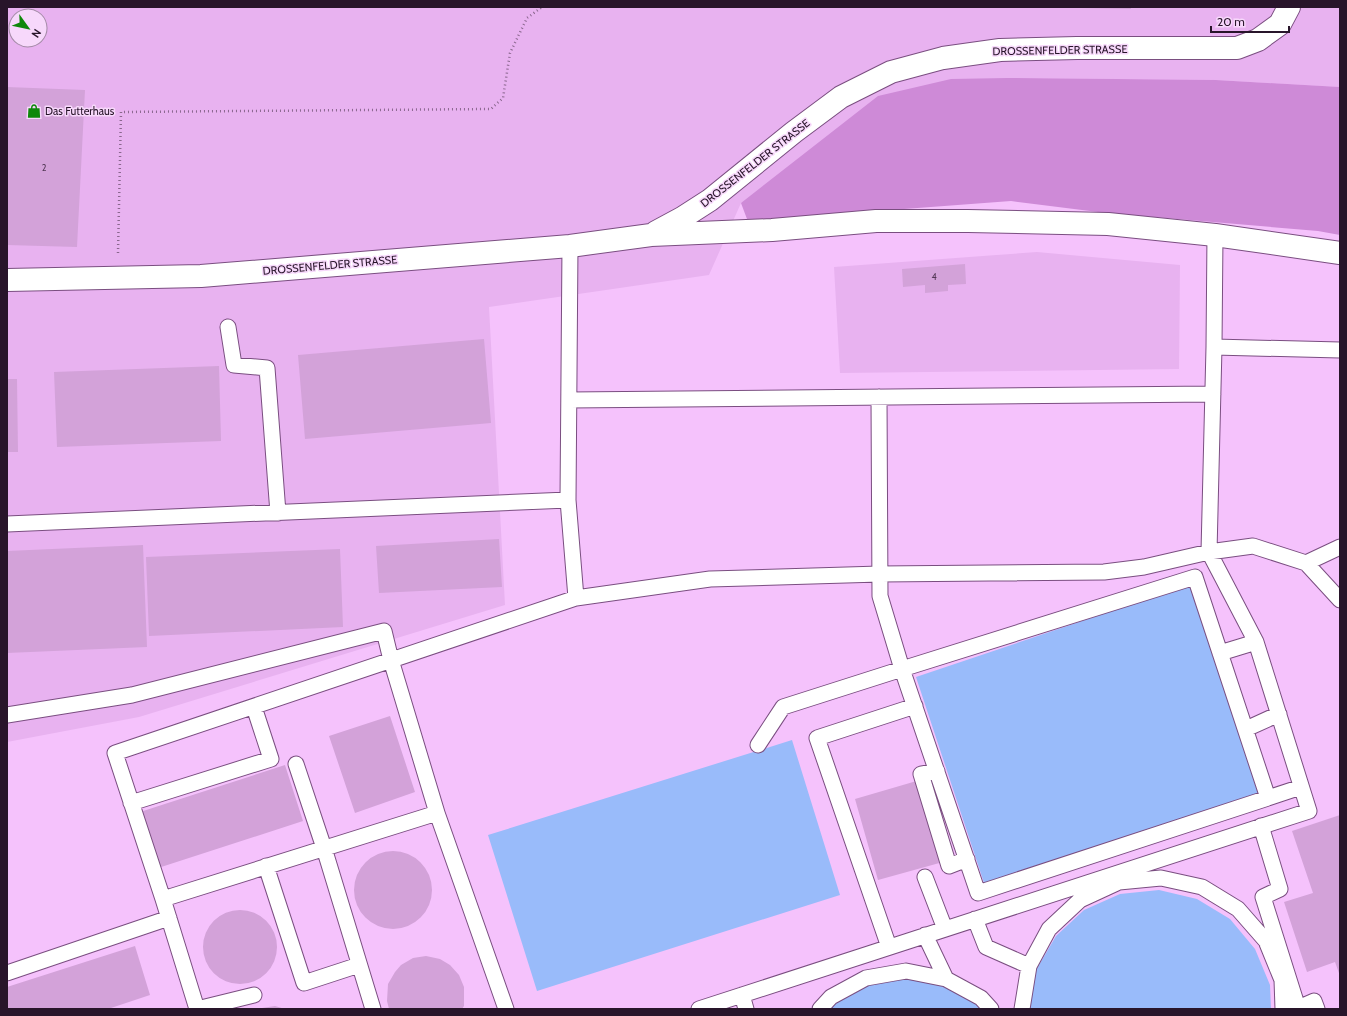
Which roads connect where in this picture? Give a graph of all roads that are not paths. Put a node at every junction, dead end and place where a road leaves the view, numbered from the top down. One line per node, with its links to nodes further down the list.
1 (1289, 7): 2 (street, DROSSENFELDER STRASSE)
2 (651, 235): 3 (street, DROSSENFELDER STRASSE); 4 (street, DROSSENFELDER STRASSE)
3 (1216, 235): 5 (street, DROSSENFELDER STRASSE); 8 (lane)
4 (570, 246): 6 (street, DROSSENFELDER STRASSE); 12 (lane)
5 (1340, 253)
6 (7, 280)
7 (228, 327): 14 (lane)
8 (1214, 347): 9 (lane); 10 (lane)
9 (1340, 350)
10 (1213, 394): 11 (lane); 17 (lane)
11 (879, 397): 12 (lane); 19 (lane)
12 (569, 400): 13 (lane)
13 (568, 500): 14 (lane); 20 (lane)
14 (278, 513): 15 (lane)
15 (7, 524)
16 (1340, 547): 18 (lane)
17 (1209, 552): 18 (lane); 19 (lane); 22 (lane)
18 (1306, 563): 21 (lane)
19 (880, 574): 20 (lane); 25 (lane)
20 (576, 598): 24 (lane)
21 (1340, 600)
22 (1256, 642): 23 (lane); 28 (lane)
23 (1220, 653): 25 (lane); 30 (lane)
24 (392, 660): 27 (lane); 29 (lane); 36 (lane)
25 (902, 669): 26 (lane); 31 (lane)
26 (915, 706): 44 (lane); 50 (lane)
27 (254, 707): 35 (lane); 35 (lane)
28 (1279, 714): 30 (lane); 33 (lane)
29 (7, 716)
30 (1246, 729): 34 (lane)
31 (758, 745)
32 (296, 764): 39 (lane)
33 (1301, 787): 34 (lane); 37 (lane)
34 (1268, 798): 38 (lane)
35 (131, 803): 45 (lane)
36 (437, 813): 39 (lane); 62 (lane)
37 (1261, 826): 41 (lane); 57 (lane)
38 (1129, 844): 41 (lane); 44 (lane)
39 (324, 848): 40 (lane); 52 (lane)
40 (266, 866): 45 (lane); 52 (lane)
41 (1136, 867): 43 (lane)
42 (925, 877): 48 (lane)
43 (1118, 878): 46 (lane); 53 (lane); 57 (lane)
44 (978, 893): 46 (lane)
45 (163, 899): 47 (lane)
46 (980, 917): 48 (lane); 53 (lane)
47 (169, 918): 54 (lane); 60 (lane)
48 (945, 929): 49 (lane)
49 (925, 936): 50 (lane); 56 (lane)
50 (889, 947): 51 (lane)
51 (858, 957): 55 (lane); 59 (lane)
52 (360, 965): 61 (lane)
53 (1029, 966): 66 (lane)
54 (7, 973)
55 (866, 978): 56 (lane); 64 (lane)
56 (946, 979): 65 (lane)
57 (1285, 979): 67 (lane); 68 (lane)
58 (254, 995): 60 (lane)
59 (744, 1002): 63 (lane)
60 (197, 1009)
61 (373, 1009)
62 (506, 1009)
63 (699, 1009)
64 (820, 1009)
65 (991, 1009)
66 (1022, 1009)
67 (1283, 1009)
68 (1317, 1009)

